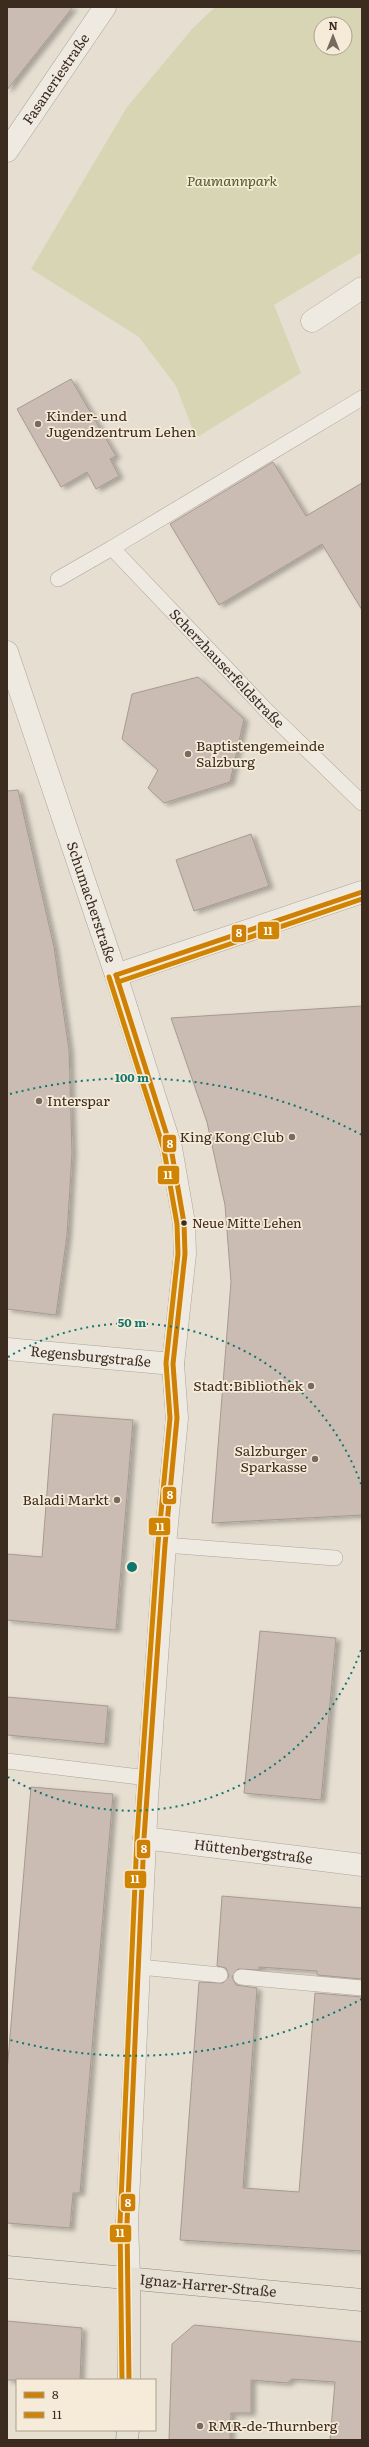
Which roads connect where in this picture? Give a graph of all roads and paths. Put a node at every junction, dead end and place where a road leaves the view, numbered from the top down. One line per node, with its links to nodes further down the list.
1 (105, 7): 2 (street, Fasaneriestraße)
2 (7, 151)
3 (362, 288): 4 (street)
4 (312, 321)
5 (362, 398): 6 (lane)
6 (112, 548): 7 (lane); 9 (lane, Scherzhauserfeldstraße)
7 (58, 579)
8 (7, 652): 11 (street, Schumacherstraße)
9 (362, 803)
10 (362, 892): 11 (street)
11 (116, 974): 13 (street, Schumacherstraße)
12 (7, 1349): 13 (street, Regensburgstraße)
13 (173, 1364): 14 (street, Schumacherstraße)
14 (165, 1545): 15 (lane); 17 (street, Schumacherstraße)
15 (335, 1558)
16 (7, 1761): 17 (lane)
17 (148, 1778): 18 (street, Schumacherstraße)
18 (144, 1838): 19 (street, Hüttenbergstraße); 20 (street, Schumacherstraße)
19 (362, 1865)
20 (140, 1967): 21 (lane); 25 (street, Schumacherstraße)
21 (220, 1975)
22 (241, 1977): 23 (lane)
23 (362, 1988)
24 (7, 2267): 25 (main road, Ignaz-Harrer-Straße)
25 (129, 2278): 26 (main road, Ignaz-Harrer-Straße); 27 (main road)
26 (362, 2300)
27 (129, 2379)

